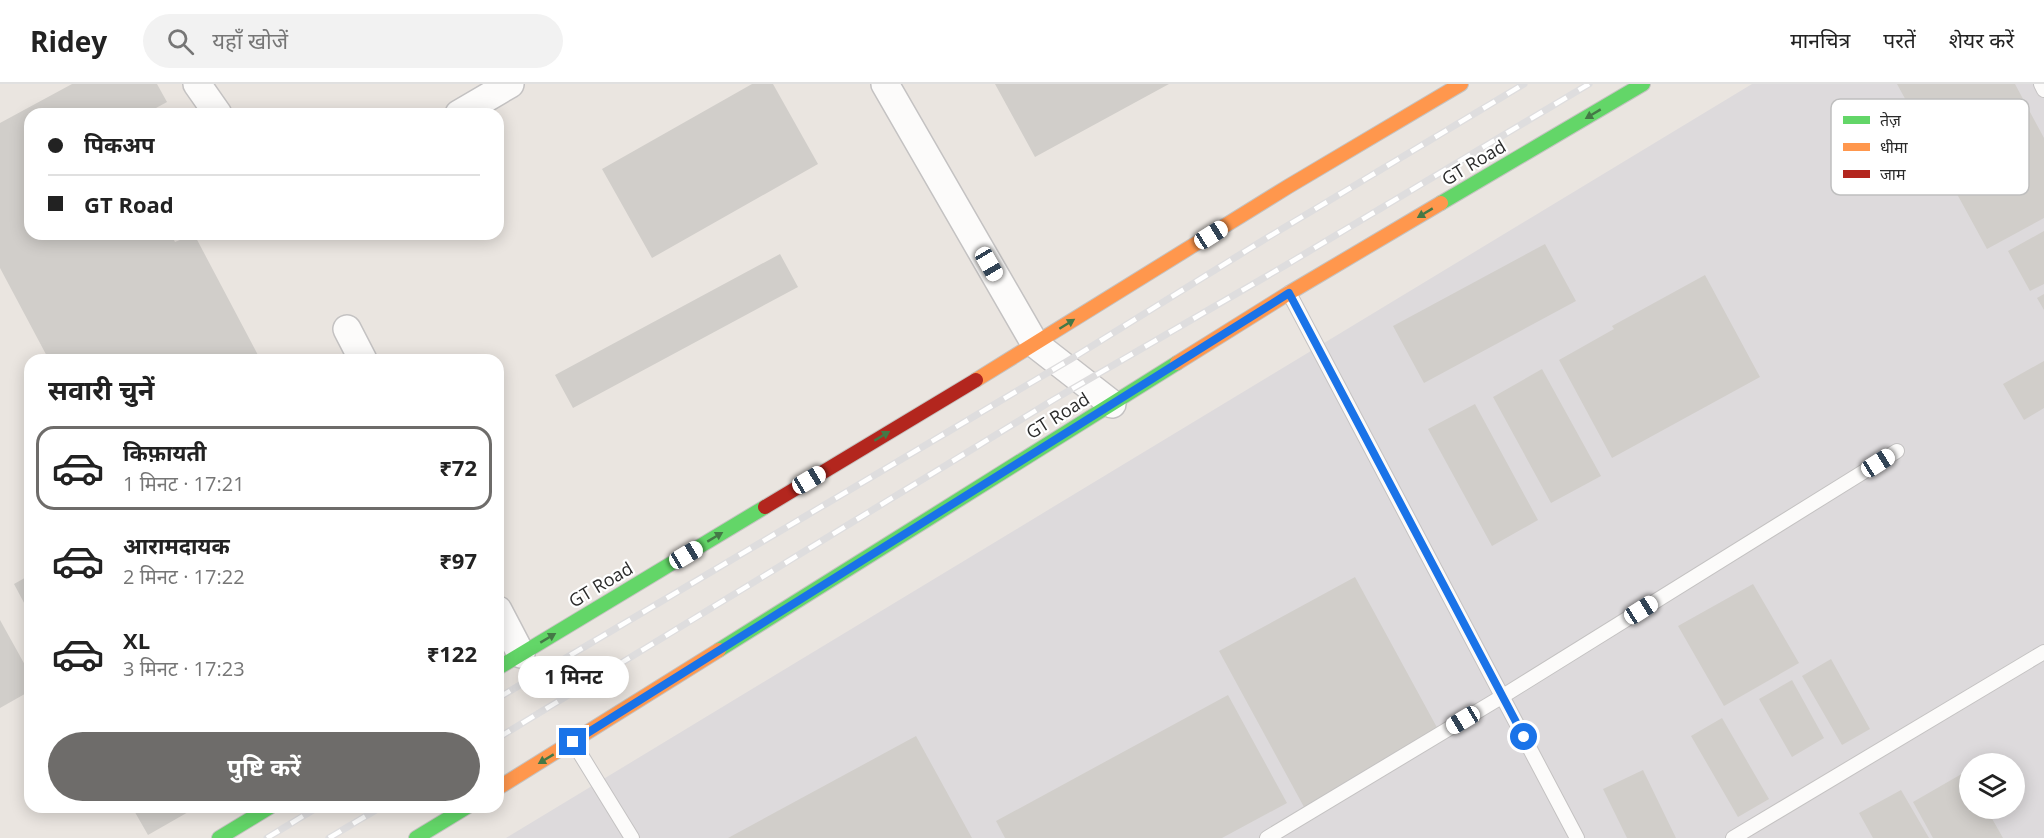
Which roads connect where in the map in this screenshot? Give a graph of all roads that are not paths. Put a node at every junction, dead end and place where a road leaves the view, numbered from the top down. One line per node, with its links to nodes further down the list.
1 (197, 84): 8 (street)
2 (510, 84): 9 (street)
3 (885, 84): 12 (street)
4 (1461, 84): 12 (highway, GT Road, one-way to 4)
5 (1644, 84): 10 (highway, GT Road, one-way to 10)
6 (2041, 84): 7 (lane)
7 (2044, 90)
8 (214, 108)
9 (469, 108)
10 (1289, 293): 14 (highway, GT Road); 20 (lane)
11 (347, 329): 13 (street)
12 (1035, 344): 14 (street); 18 (highway, GT Road, one-way to 12)
13 (360, 354)
14 (1112, 404): 21 (highway, GT Road)
15 (1898, 451): 20 (lane)
16 (504, 621): 18 (street)
17 (2044, 652): 30 (lane)
18 (521, 654): 19 (highway, GT Road)
19 (504, 664)
20 (1503, 696): 28 (lane); 29 (lane)
21 (573, 742): 22 (highway, GT Road, one-way to 22); 27 (lane)
22 (504, 784)
23 (260, 813): 25 (highway)
24 (457, 813): 26 (highway)
25 (219, 838)
26 (416, 838)
27 (632, 838)
28 (1267, 838)
29 (1577, 838)
30 (1733, 838)

